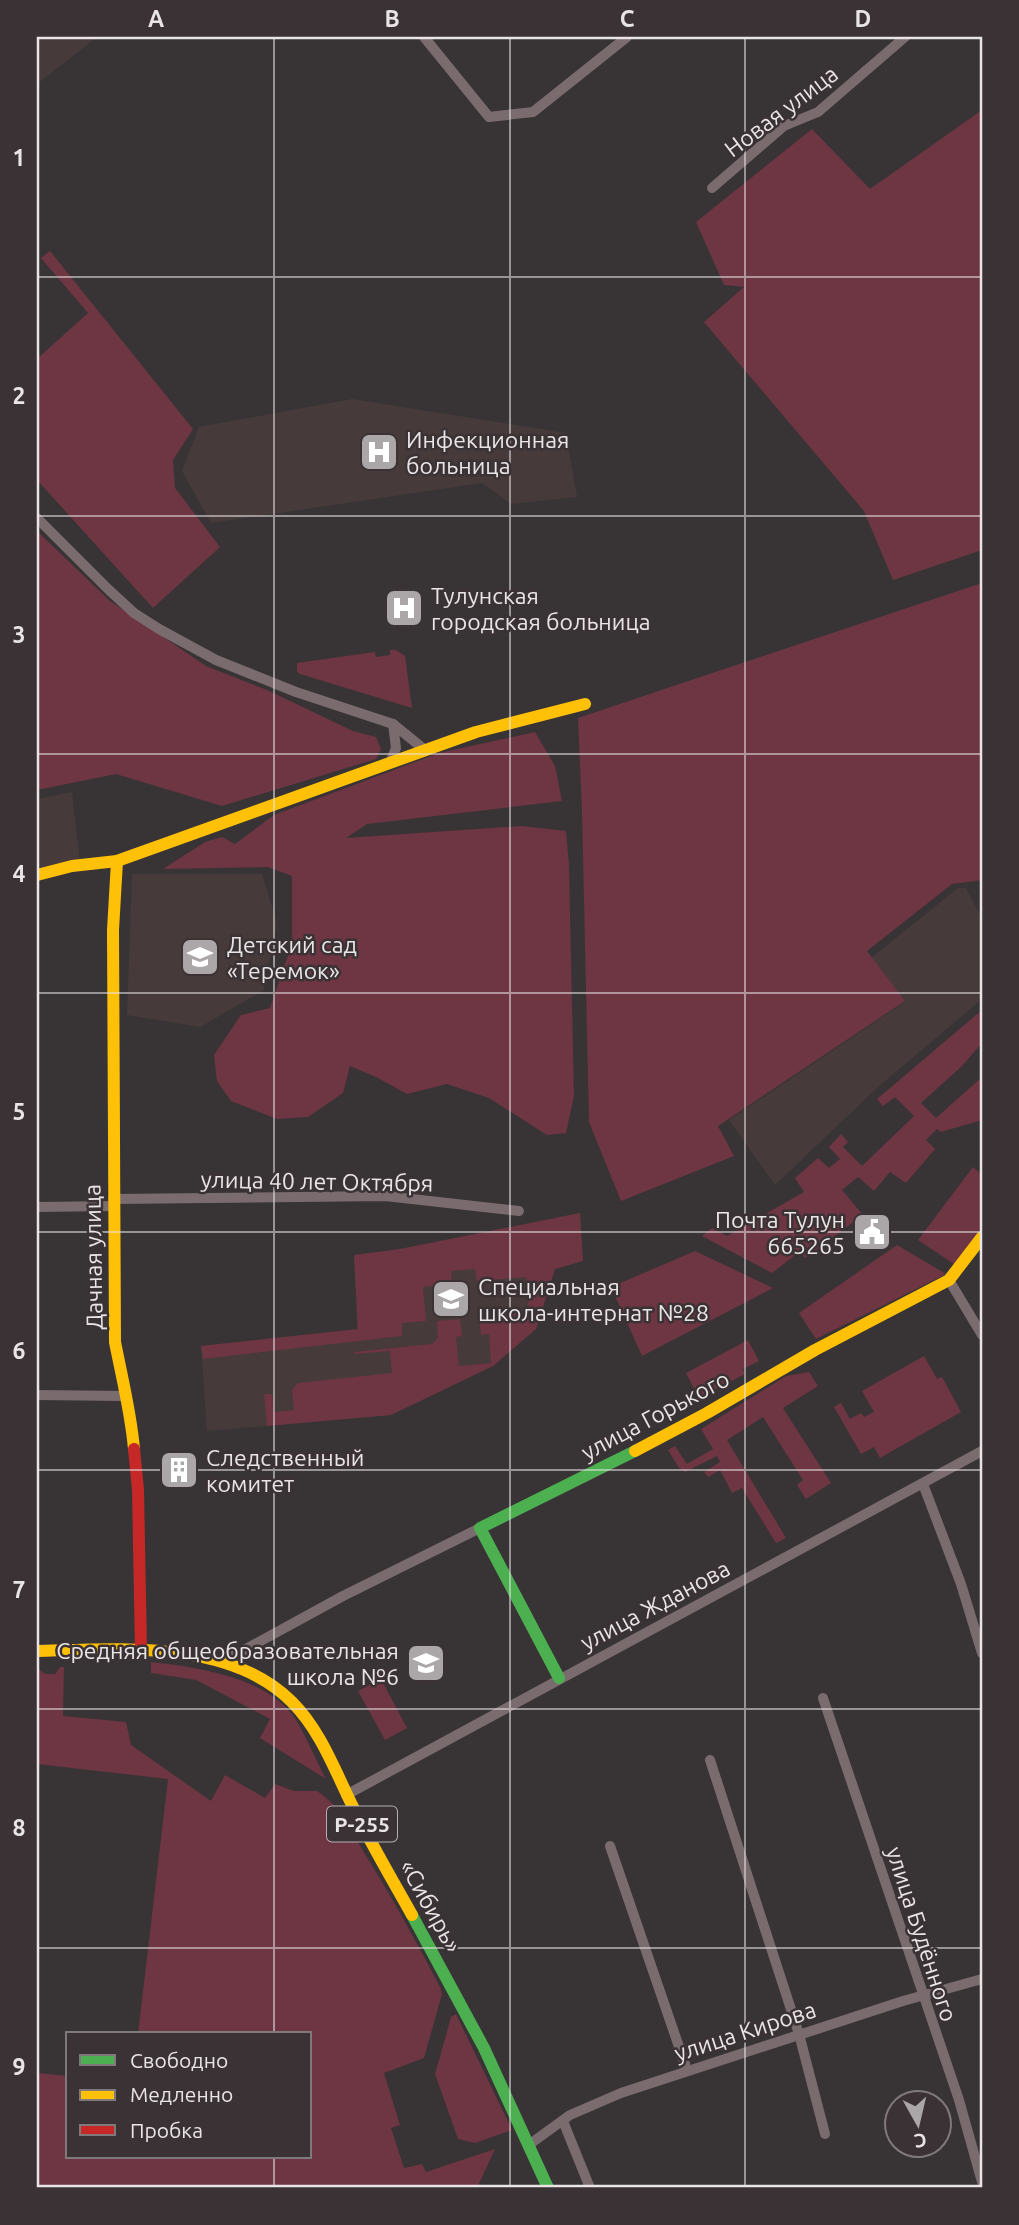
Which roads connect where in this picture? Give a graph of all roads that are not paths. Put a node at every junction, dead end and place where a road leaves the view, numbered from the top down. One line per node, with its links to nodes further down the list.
1 (424, 37): 2 (street)
2 (626, 37)
3 (905, 37): 4 (street, Новая улица)
4 (712, 188)
5 (37, 518): 7 (street)
6 (585, 704): 8 (main road)
7 (393, 724): 8 (street); 9 (street)
8 (425, 750): 9 (main road)
9 (390, 763): 10 (main road)
10 (117, 861): 11 (main road); 12 (main road, Дачная улица)
11 (37, 876)
12 (113, 1202): 13 (street, улица 40 лет Октября); 14 (street, улица 40 лет Октября); 19 (main road, Дачная улица)
13 (37, 1207)
14 (519, 1211)
15 (982, 1237): 16 (main road, улица Горького)
16 (949, 1280): 17 (street); 22 (main road, улица Горького)
17 (982, 1335)
18 (37, 1395): 19 (street)
19 (125, 1396): 23 (main road, Дачная улица)
20 (982, 1451): 21 (street, улица Жданова)
21 (923, 1484): 25 (street); 27 (street, улица Жданова)
22 (480, 1528): 26 (street); 27 (main road)
23 (141, 1650): 24 (main road, «Сибирь» / Р-255); 26 (main road, «Сибирь» / Р-255)
24 (37, 1651)
25 (982, 1653)
26 (224, 1661): 30 (main road, «Сибирь» / Р-255)
27 (559, 1678): 30 (street, улица Жданова)
28 (824, 1698): 33 (street, улица Будённого)
29 (710, 1760): 34 (street)
30 (346, 1795): 38 (main road, «Сибирь» / Р-255)
31 (610, 1846): 35 (street)
32 (982, 1979): 33 (street, улица Кирова)
33 (922, 1995): 34 (street, улица Кирова); 39 (street, улица Будённого)
34 (799, 2034): 35 (street, улица Кирова); 37 (street)
35 (688, 2070): 36 (street, улица Кирова)
36 (563, 2121): 38 (street, улица Кирова); 41 (street)
37 (825, 2134)
38 (530, 2144): 40 (main road, «Сибирь» / Р-255)
39 (982, 2182)
40 (548, 2188)
41 (590, 2188)

